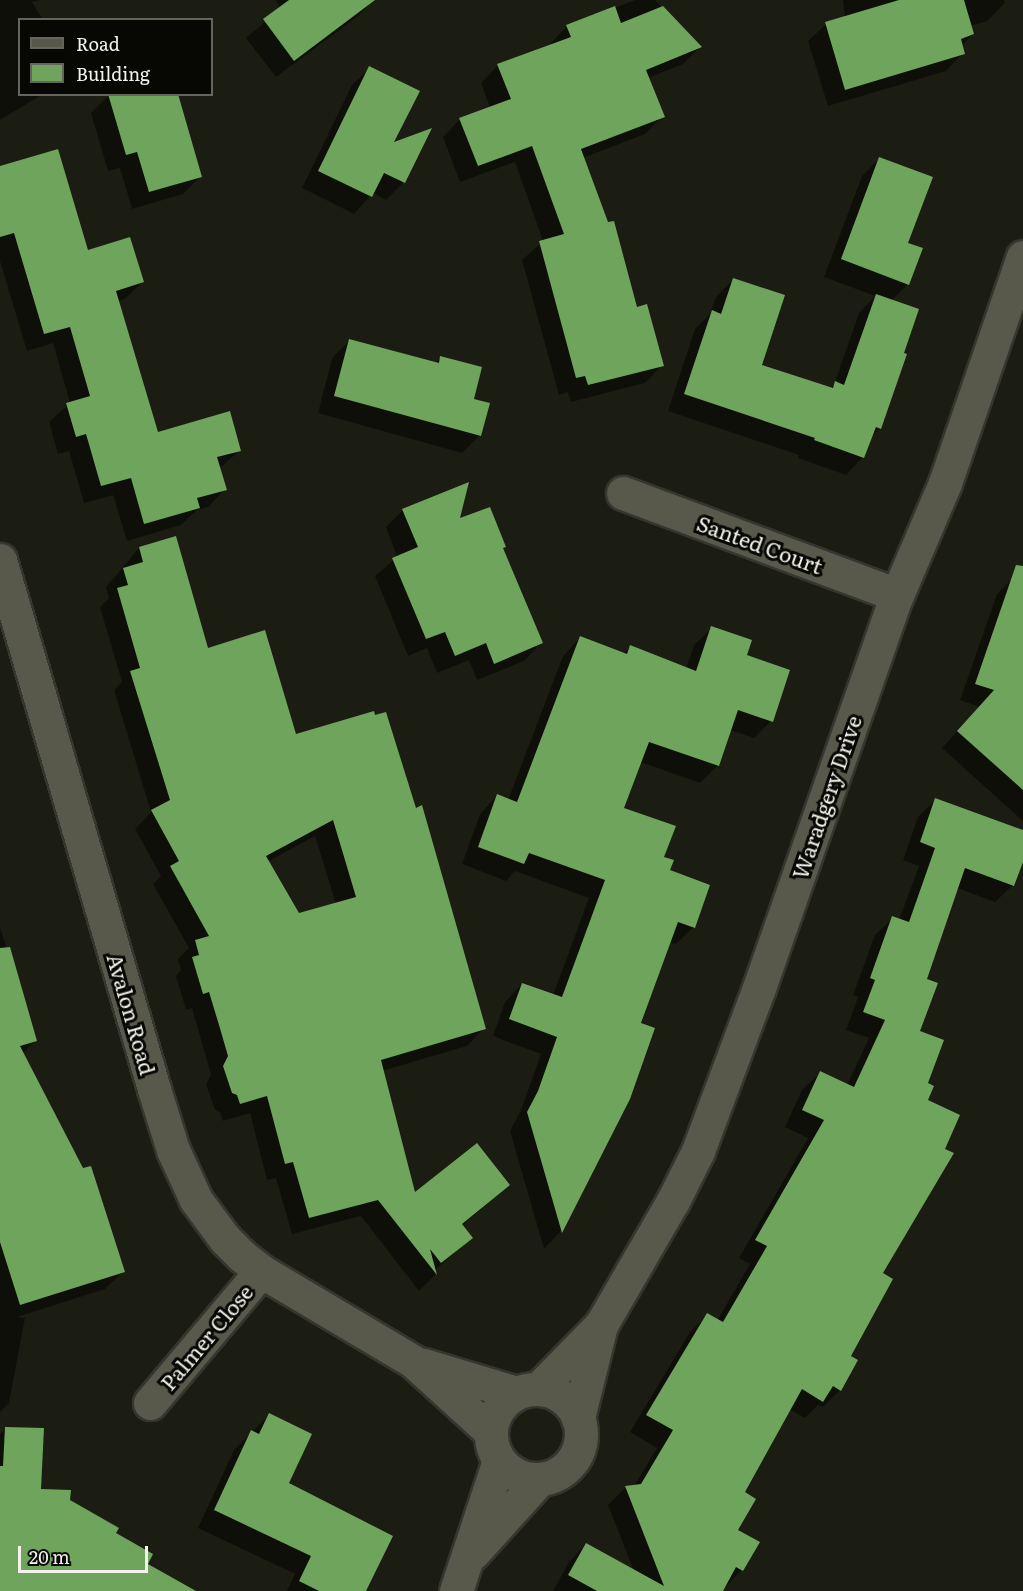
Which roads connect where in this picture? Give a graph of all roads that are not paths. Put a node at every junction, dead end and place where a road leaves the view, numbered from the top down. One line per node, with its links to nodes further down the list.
1 (1023, 257): 4 (street, Waradgery Drive)
2 (623, 493): 4 (street, Santed Court)
3 (0, 560): 5 (street, Avalon Road)
4 (897, 595): 6 (street, Waradgery Drive)
5 (261, 1270): 7 (street, Avalon Road); 9 (street, Palmer Close)
6 (601, 1325): 8 (street, Waradgery Drive); 10 (street, Waradgery Drive)
7 (414, 1362): 8 (street, Avalon Road); 11 (street, Avalon Road)
8 (527, 1391): 10 (street); 11 (street)
9 (150, 1403)
10 (578, 1418): 12 (street)
11 (495, 1446): 12 (street); 13 (street)
12 (538, 1480): 13 (street)
13 (468, 1558): 14 (street)
14 (456, 1591)

